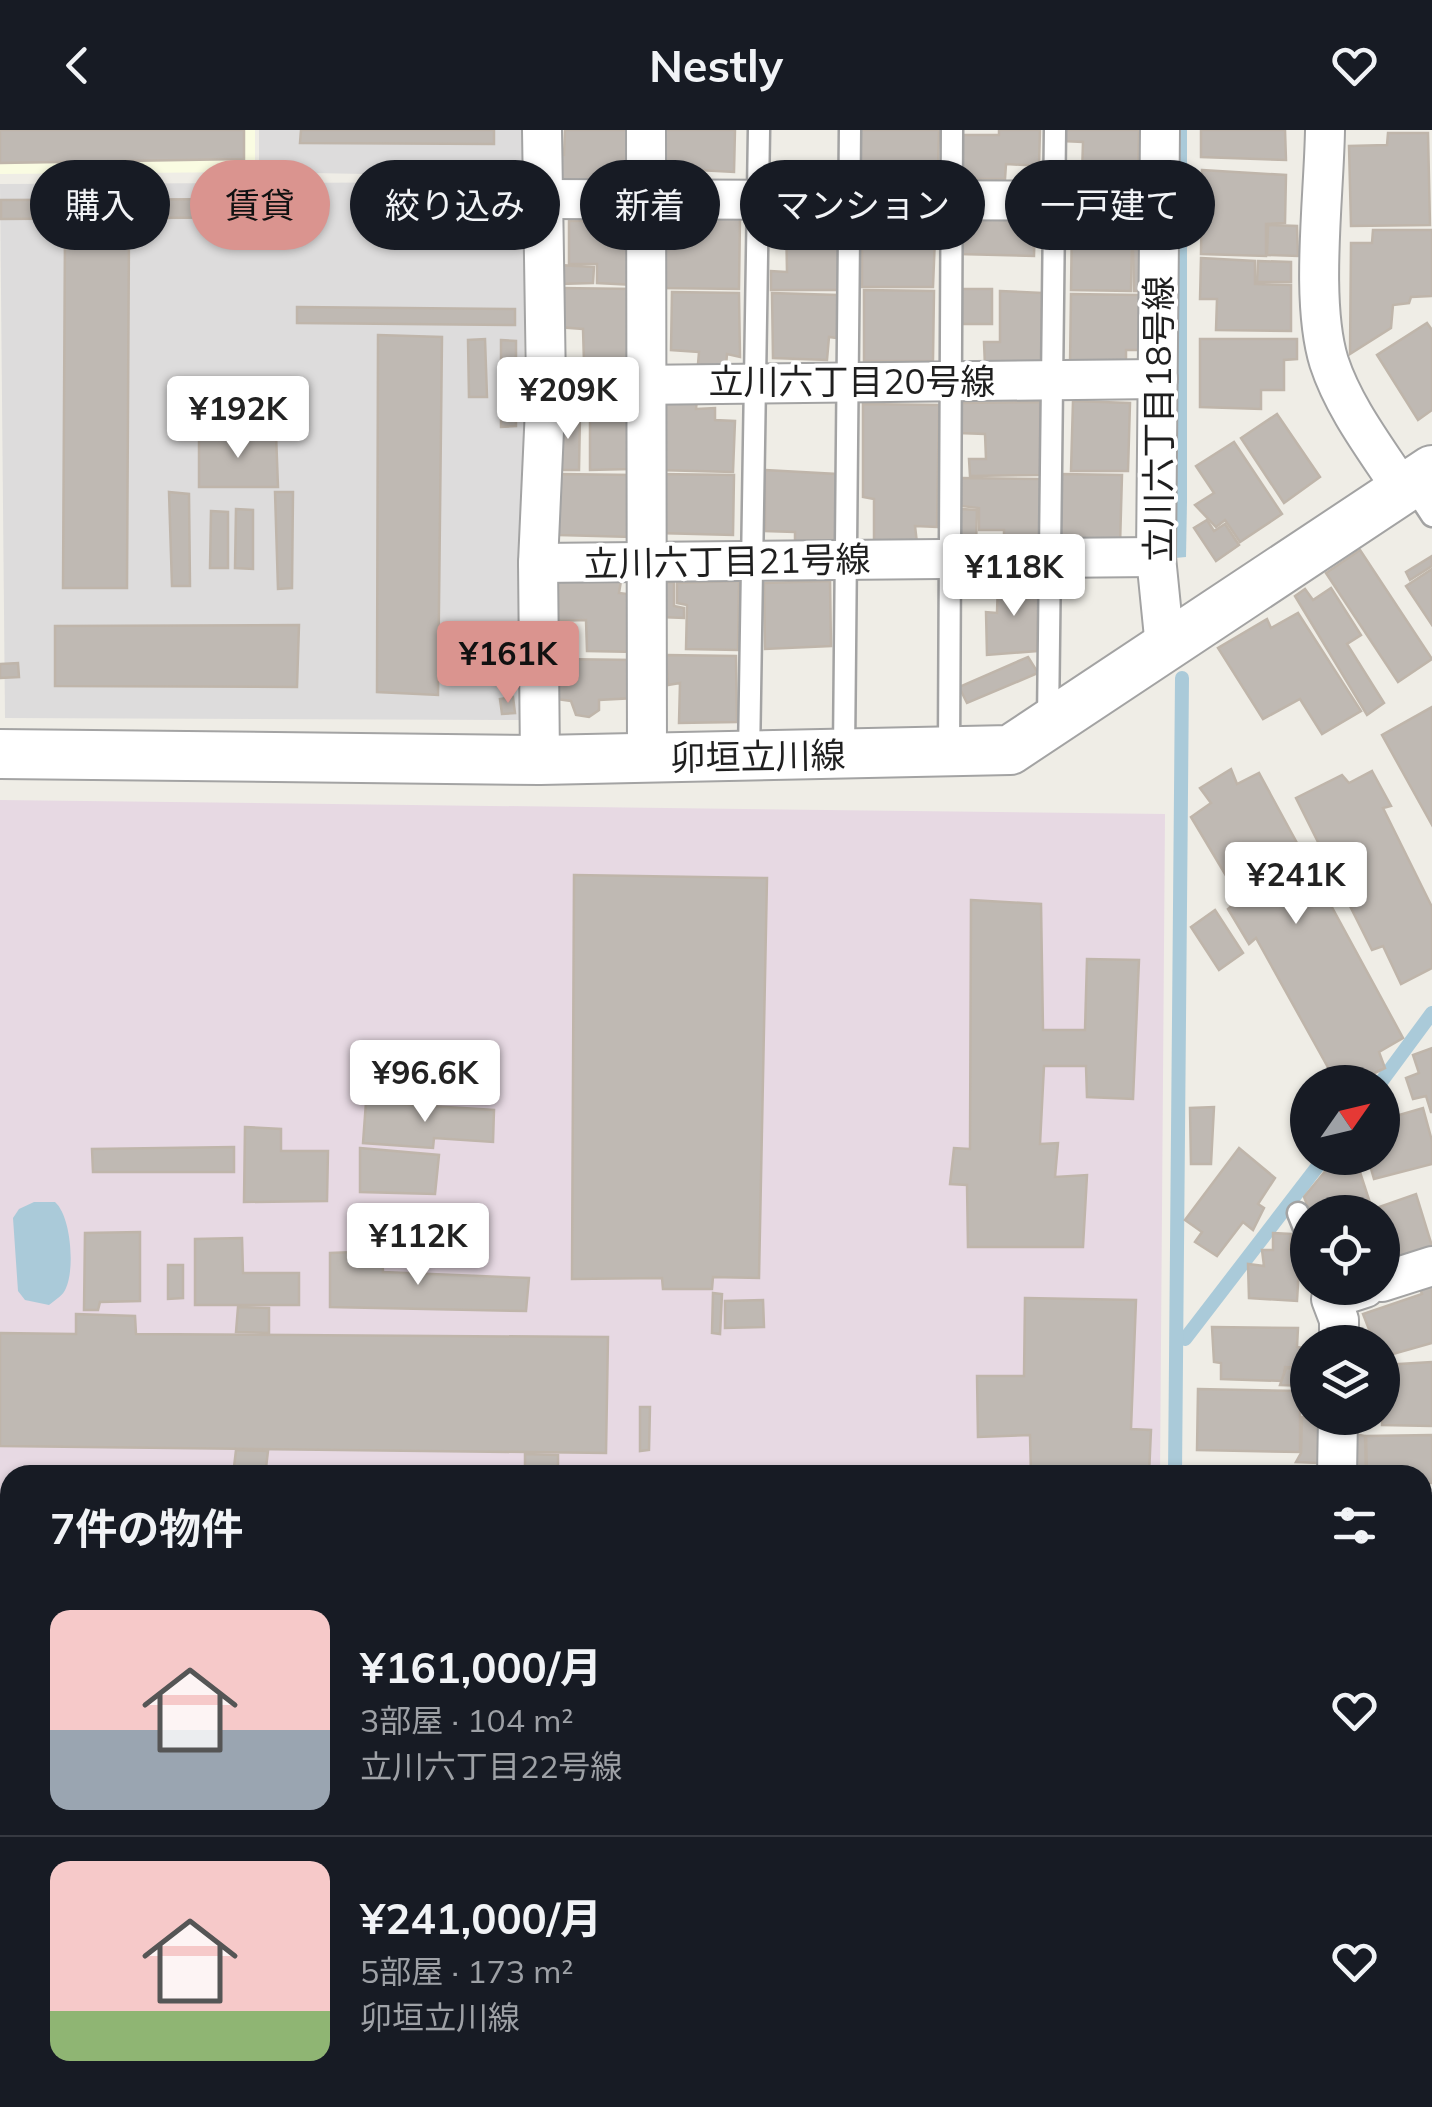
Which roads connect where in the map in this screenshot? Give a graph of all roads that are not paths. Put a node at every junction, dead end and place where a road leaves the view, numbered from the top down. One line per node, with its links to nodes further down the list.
1 (542, 130): 9 (street)
2 (646, 130): 10 (street)
3 (759, 130): 11 (lane)
4 (850, 130): 12 (lane)
5 (952, 130): 13 (lane)
6 (1055, 130): 14 (lane)
7 (1160, 130): 15 (street, 立川六丁目18号線)
8 (1325, 130): 30 (street)
9 (541, 160)
10 (646, 160)
11 (759, 160)
12 (850, 160)
13 (952, 160)
14 (1055, 160)
15 (1159, 160)
16 (542, 250): 29 (street)
17 (646, 250): 28 (street)
18 (757, 250): 26 (lane)
19 (848, 250): 27 (lane)
20 (951, 250): 24 (lane)
21 (1053, 250): 25 (lane)
22 (1158, 250): 23 (street, 立川六丁目18号線)
23 (1158, 379): 25 (street, 立川六丁目20号線); 31 (street, 立川六丁目18号線)
24 (950, 380): 25 (street, 立川六丁目20号線); 27 (street, 立川六丁目20号線); 32 (lane)
25 (1051, 380): 33 (lane)
26 (756, 382): 27 (street, 立川六丁目20号線); 28 (street, 立川六丁目20号線); 34 (lane)
27 (846, 382): 35 (lane)
28 (647, 383): 29 (street, 立川六丁目20号線); 37 (street)
29 (546, 386): 36 (street)
30 (1419, 490): 38 (street, 卯垣立川線)
31 (1156, 557): 33 (street, 立川六丁目21号線); 38 (street, 立川六丁目18号線)
32 (950, 558): 33 (street, 立川六丁目21号線); 35 (street, 立川六丁目21号線); 40 (lane)
33 (1050, 558): 39 (lane)
34 (753, 560): 35 (street, 立川六丁目21号線); 37 (street, 立川六丁目21号線); 43 (lane)
35 (848, 560): 42 (lane)
36 (538, 562): 37 (street, 立川六丁目21号線); 45 (street)
37 (647, 562): 44 (street)
38 (1165, 647): 39 (street, 卯垣立川線)
39 (1048, 724): 40 (street, 卯垣立川線)
40 (950, 752): 42 (street, 卯垣立川線)
41 (0, 754): 45 (street, 卯垣立川線)
42 (844, 754): 43 (street, 卯垣立川線)
43 (748, 756): 44 (street, 卯垣立川線)
44 (647, 759): 45 (street, 卯垣立川線)
45 (540, 760)
46 (1432, 1266): 47 (street)
47 (1400, 1276)
48 (1338, 1435): 49 (street)
49 (1338, 1465)

